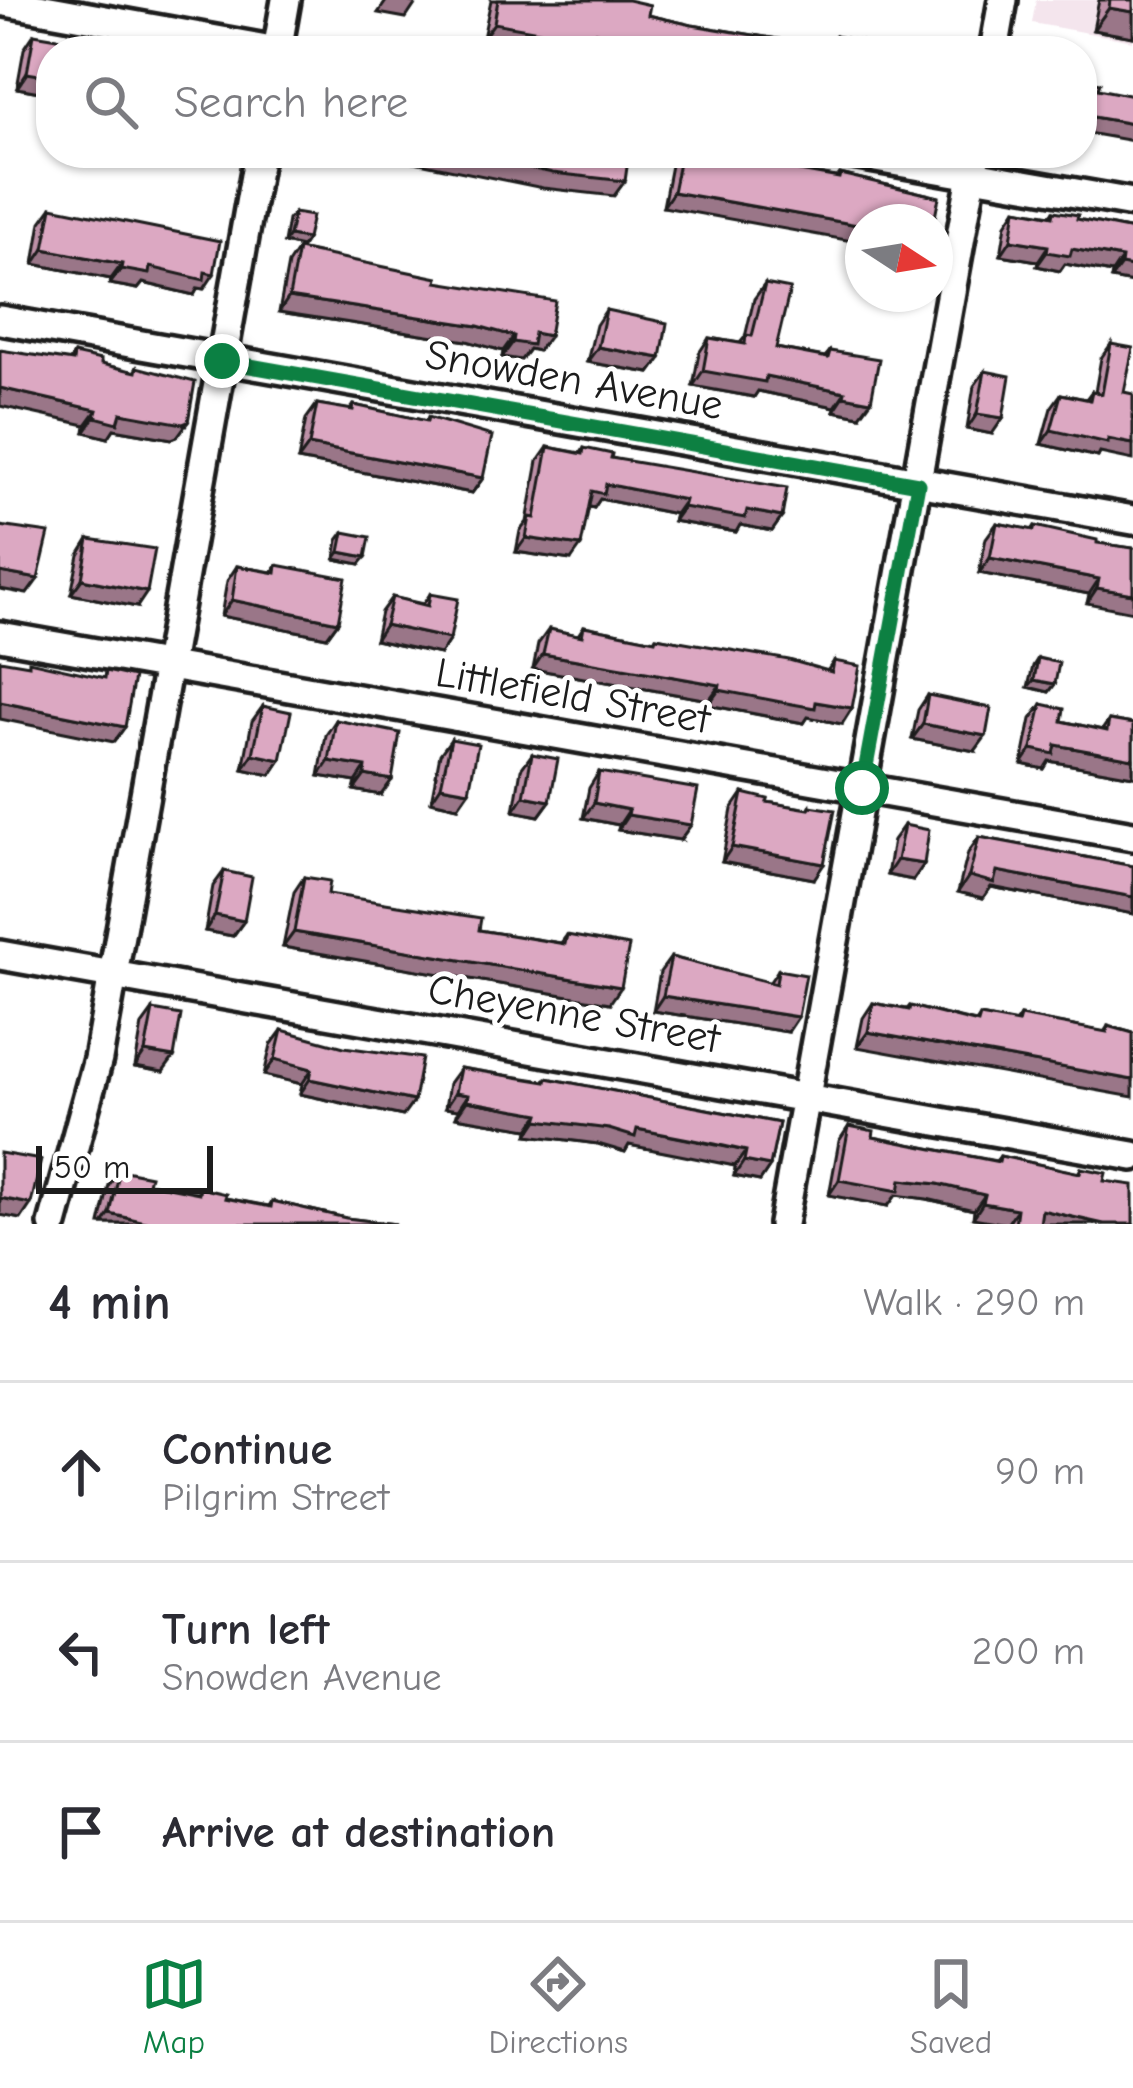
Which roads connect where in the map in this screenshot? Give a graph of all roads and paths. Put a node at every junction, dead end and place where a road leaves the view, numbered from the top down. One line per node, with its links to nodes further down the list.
1 (286, 0): 5 (street)
2 (1004, 0): 6 (street)
3 (0, 1): 4 (street)
4 (194, 36)
5 (280, 36)
6 (997, 36)
7 (256, 168): 12 (street)
8 (973, 168): 13 (street)
9 (990, 168): 10 (street)
10 (1133, 203)
11 (0, 320): 12 (street, Snowden Avenue)
12 (222, 361): 13 (street, Snowden Avenue); 16 (street)
13 (918, 484): 14 (street, Snowden Avenue); 17 (street)
14 (1133, 520)
15 (0, 636): 16 (street, Littlefield Street)
16 (166, 667): 17 (street, Littlefield Street); 20 (street)
17 (862, 788): 18 (street, Littlefield Street); 21 (street)
18 (1133, 836)
19 (0, 955): 20 (street, Cheyenne Street)
20 (110, 975): 21 (street, Cheyenne Street); 23 (street)
21 (807, 1098): 22 (street, Cheyenne Street); 24 (street)
22 (1133, 1156)
23 (53, 1224)
24 (783, 1224)

